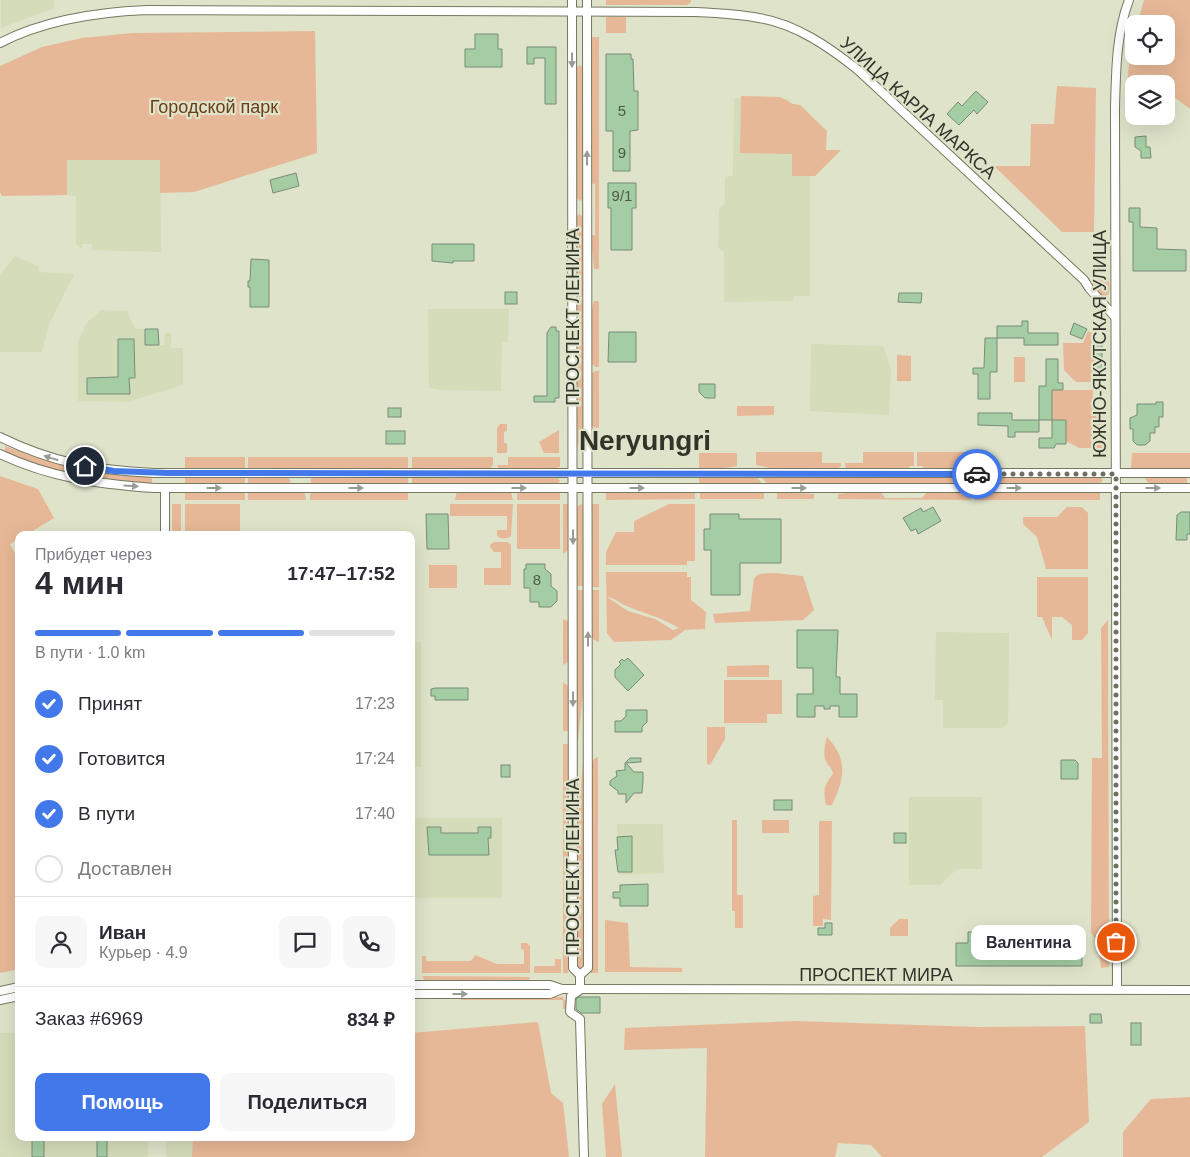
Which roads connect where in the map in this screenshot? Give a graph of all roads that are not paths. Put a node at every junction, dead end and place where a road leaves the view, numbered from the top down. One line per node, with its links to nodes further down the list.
1 (166, 0): 5 (street)
2 (572, 0): 7 (street, ПРОСПЕКТ ЛЕНИНА)
3 (587, 0): 6 (street, ПРОСПЕКТ ЛЕНИНА)
4 (1129, 0): 9 (street, ЮЖНО-ЯКУТСКАЯ УЛИЦА)
5 (166, 9): 7 (street, УЛИЦА КАРЛА МАРКСА); 8 (street, УЛИЦА КАРЛА МАРКСА)
6 (587, 11): 7 (street, УЛИЦА КАРЛА МАРКСА); 9 (street, УЛИЦА КАРЛА МАРКСА); 13 (street, ПРОСПЕКТ ЛЕНИНА, one-way to 6)
7 (572, 12): 12 (street, ПРОСПЕКТ ЛЕНИНА, one-way to 12)
8 (0, 43)
9 (1116, 317): 15 (street, ЮЖНО-ЯКУТСКАЯ УЛИЦА)
10 (0, 437): 12 (street, one-way to 10)
11 (0, 454): 16 (street, one-way to 16)
12 (572, 473): 13 (street); 17 (street, ПРОСПЕКТ ЛЕНИНА)
13 (588, 473): 15 (street); 18 (street, ПРОСПЕКТ ЛЕНИНА)
14 (1190, 473): 15 (street)
15 (1116, 474): 19 (street, ЮЖНО-ЯКУТСКАЯ УЛИЦА)
16 (165, 488): 17 (street, one-way to 17); 21 (street)
17 (572, 488): 18 (street); 22 (street, ПРОСПЕКТ ЛЕНИНА, one-way to 22)
18 (588, 488): 19 (street, one-way to 19); 23 (street, ПРОСПЕКТ ЛЕНИНА, one-way to 18)
19 (1116, 488): 20 (street, one-way to 20); 29 (street, ЮЖНО-ЯКУТСКАЯ УЛИЦА)
20 (1190, 488)
21 (165, 531)
22 (572, 755): 23 (street, ПРОСПЕКТ ЛЕНИНА); 24 (street, ПРОСПЕКТ ЛЕНИНА)
23 (588, 755): 24 (street, ПРОСПЕКТ ЛЕНИНА)
24 (580, 975): 28 (street, ПРОСПЕКТ ЛЕНИНА)
25 (415, 985): 27 (street, ПРОСПЕКТ МИРА)
26 (15, 988): 31 (street)
27 (562, 989): 28 (street, ПРОСПЕКТ МИРА); 32 (street, ПРОСПЕКТ МИРА, one-way to 27)
28 (580, 989): 29 (street, ПРОСПЕКТ МИРА); 35 (street)
29 (1117, 990): 30 (street, ПРОСПЕКТ МИРА)
30 (1190, 990)
31 (0, 991)
32 (415, 994)
33 (15, 997): 34 (street)
34 (0, 1000)
35 (584, 1157)

